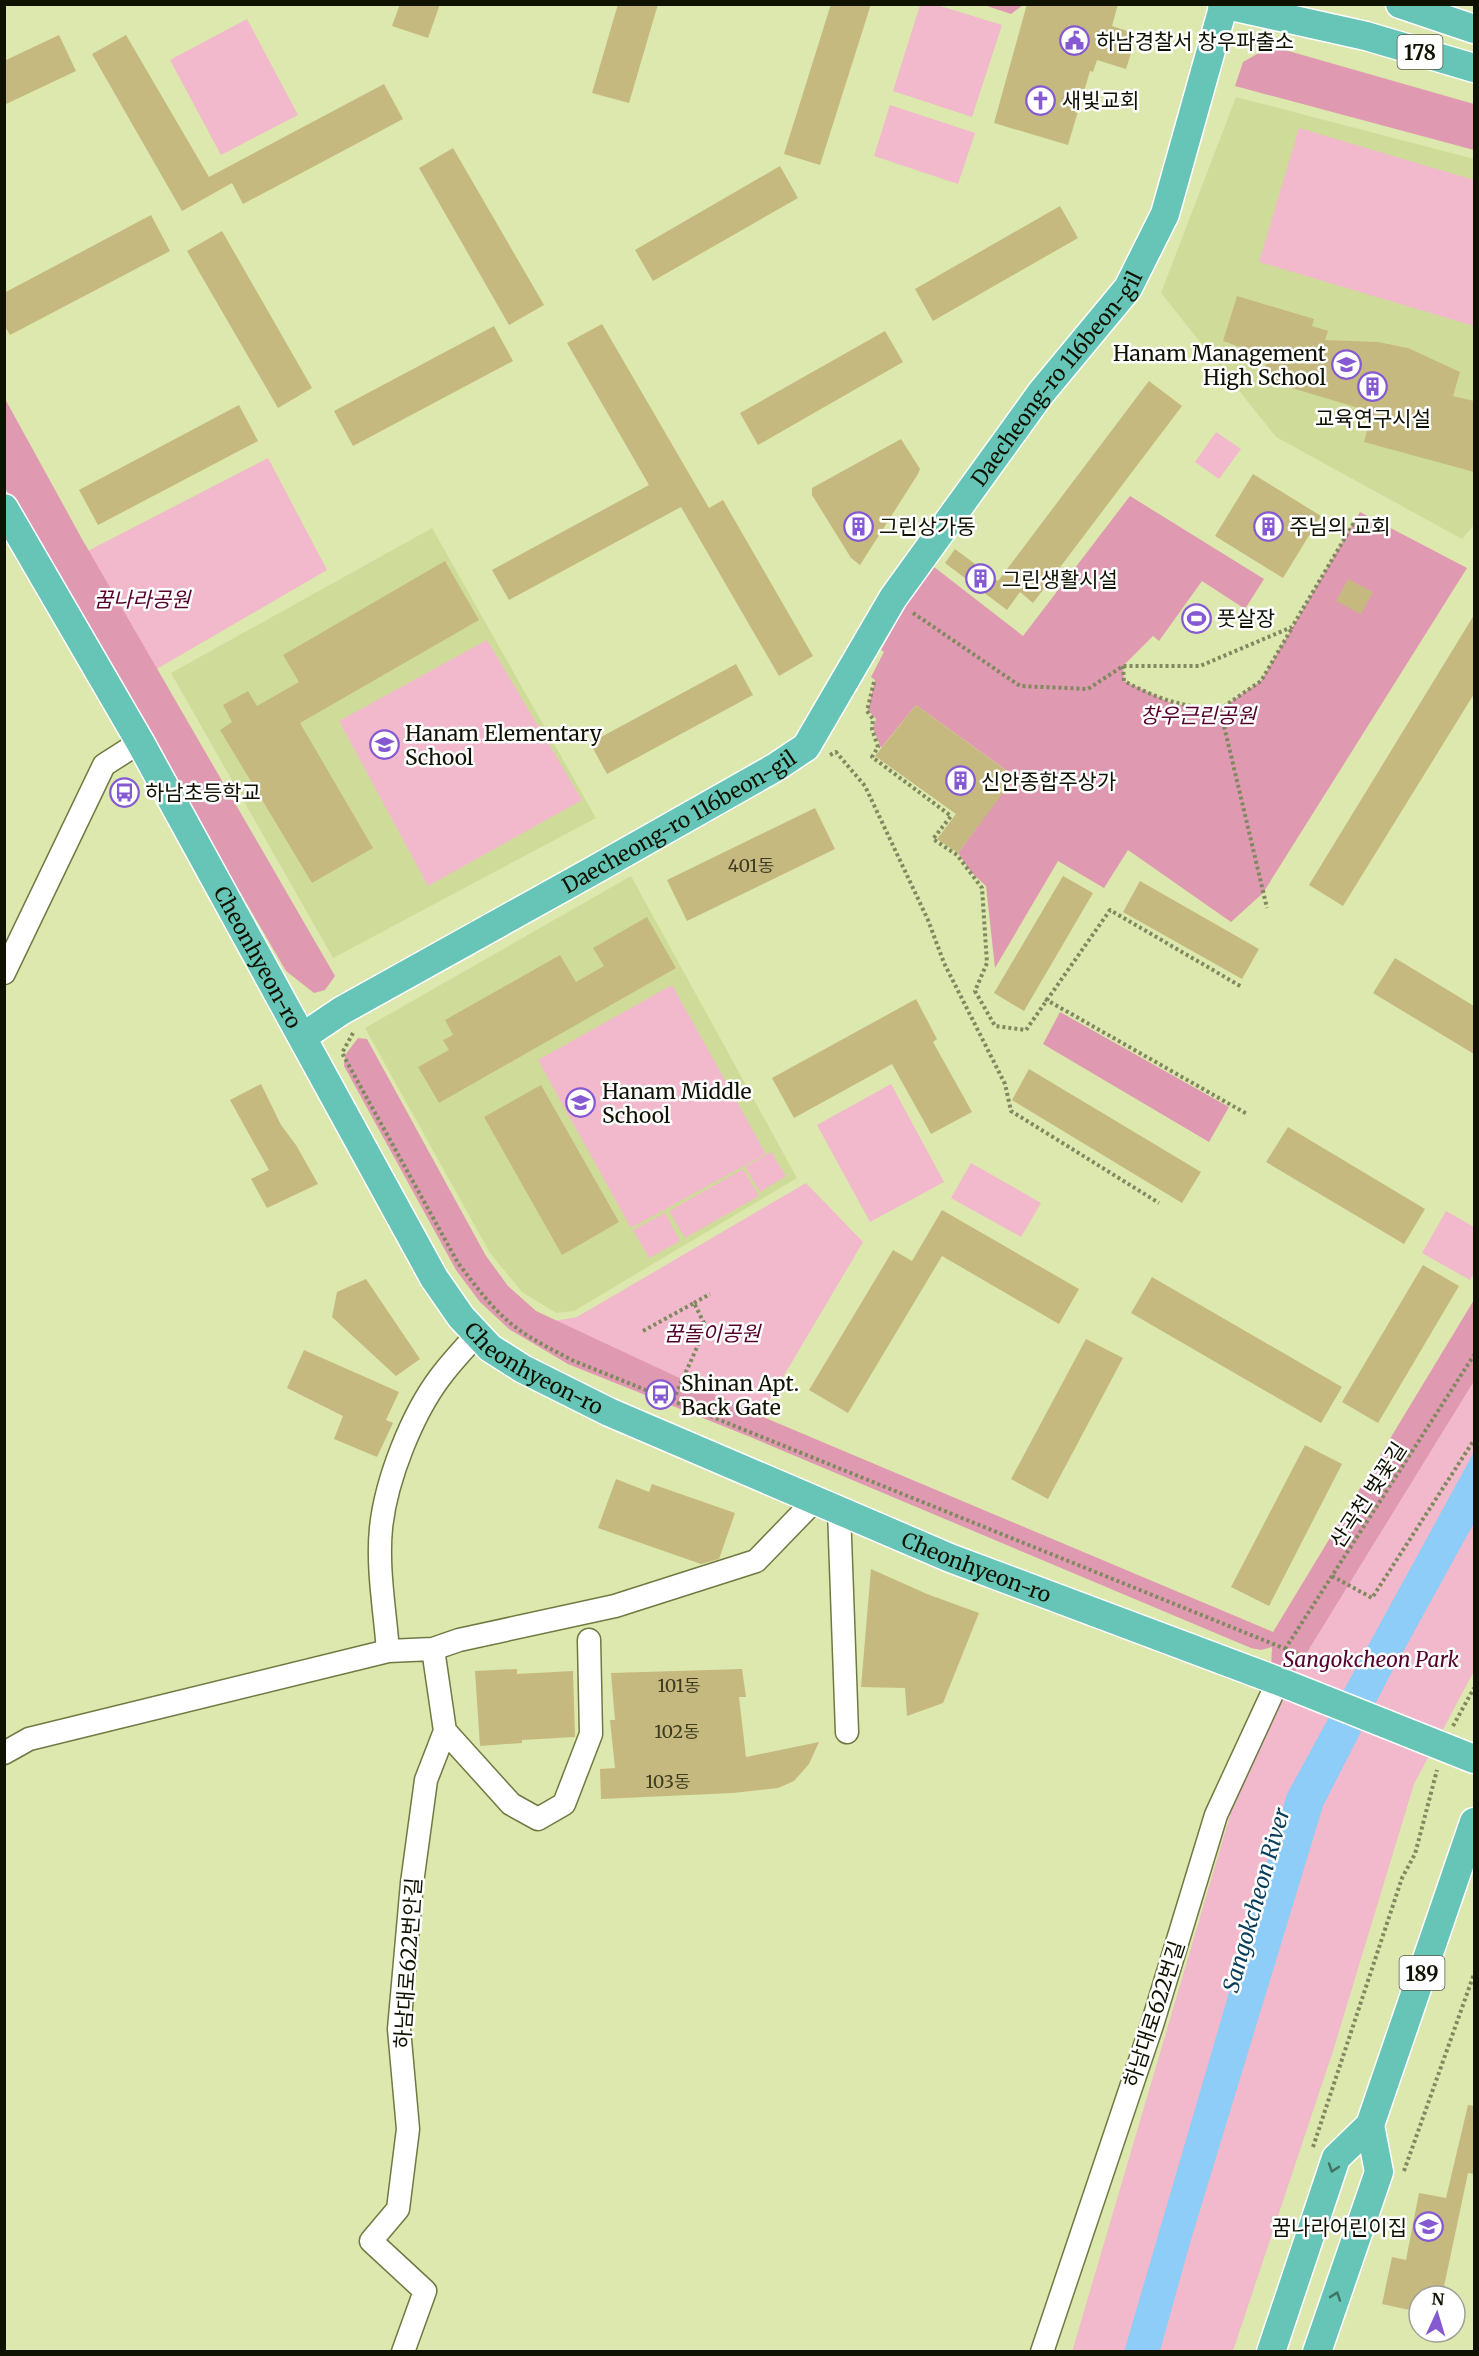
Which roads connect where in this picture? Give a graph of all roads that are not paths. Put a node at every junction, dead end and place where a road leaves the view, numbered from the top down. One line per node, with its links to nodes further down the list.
1 (1292, 4): 5 (street)
2 (1400, 4): 4 (main road, 178)
3 (1224, 5): 5 (main road, 178); 10 (main road, Daecheong-ro 116beon-gil)
4 (1474, 29)
5 (1366, 36): 6 (main road, 178)
6 (1474, 68)
7 (4, 508): 8 (main road, Cheonhyeon-ro)
8 (140, 742): 9 (street); 10 (main road, Cheonhyeon-ro)
9 (4, 973)
10 (303, 1036): 11 (main road, Cheonhyeon-ro)
11 (477, 1334): 12 (main road, Cheonhyeon-ro); 15 (street)
12 (827, 1504): 14 (street); 16 (main road, Cheonhyeon-ro); 18 (street)
13 (589, 1640): 17 (street)
14 (433, 1649): 15 (street); 17 (street, 하남대로622번안길)
15 (388, 1651): 19 (street)
16 (1278, 1681): 20 (main road, Cheonhyeon-ro); 24 (street, 하남대로622번길)
17 (445, 1731): 23 (street, 하남대로622번안길)
18 (847, 1732)
19 (7, 1749)
20 (1474, 1759)
21 (1474, 1822): 22 (main road, 189)
22 (1370, 2125): 25 (main road, 189, one-way to 25); 26 (main road, 189, one-way to 22)
23 (403, 2352)
24 (1042, 2352)
25 (1272, 2352)
26 (1317, 2352)

